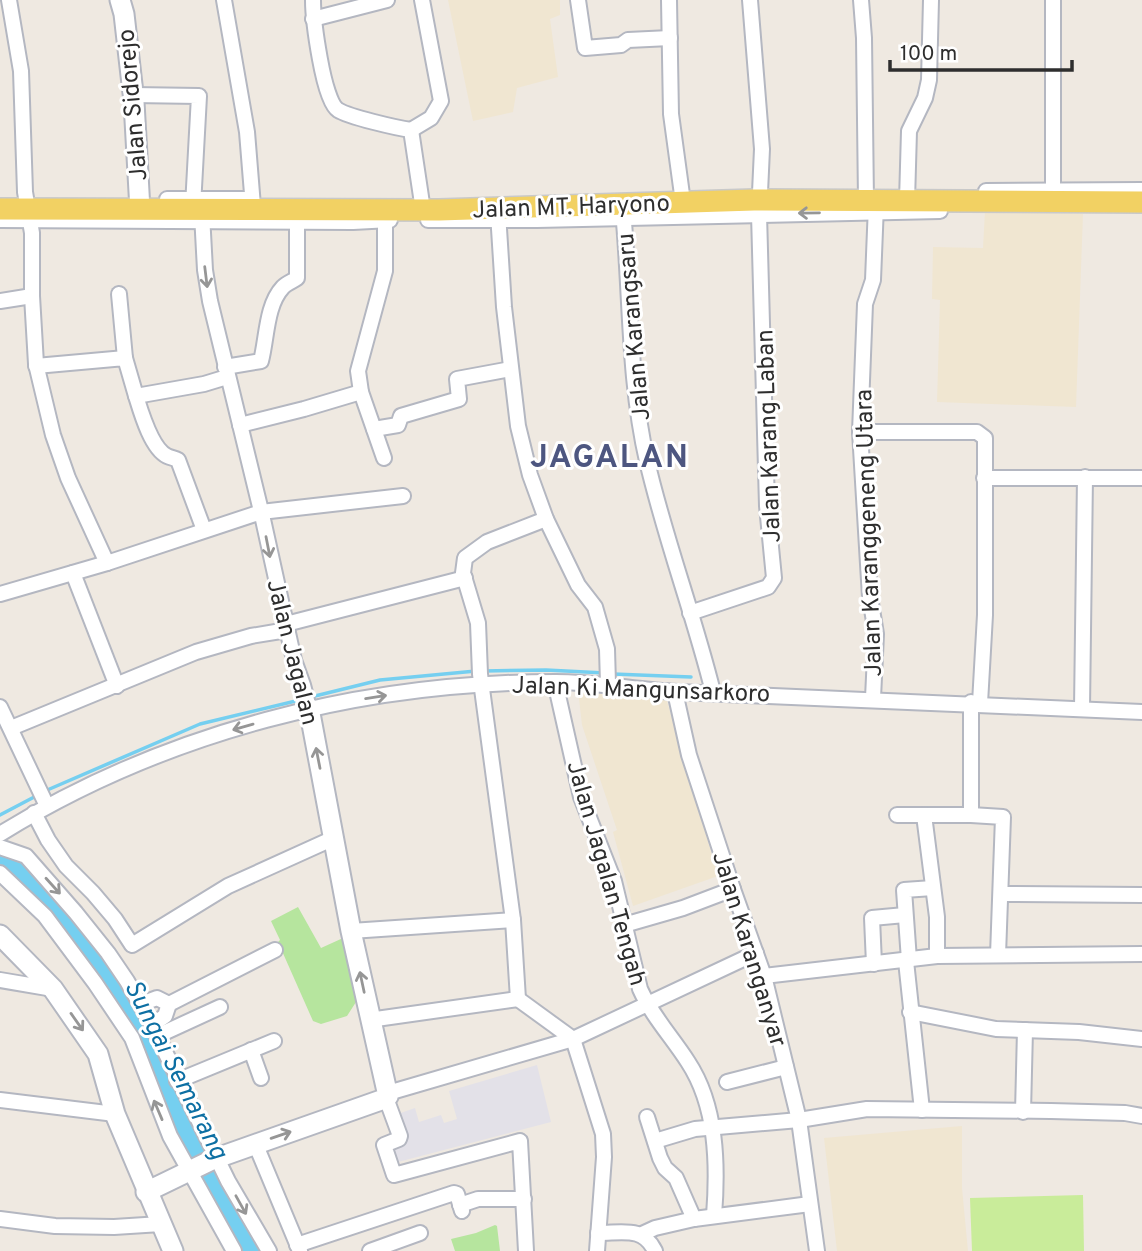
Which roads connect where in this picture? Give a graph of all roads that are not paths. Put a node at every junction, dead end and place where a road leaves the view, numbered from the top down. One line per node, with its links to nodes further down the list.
1 (9, 0): 30 (street)
2 (120, 0): 15 (street, Jalan Sidorejo)
3 (224, 0): 32 (street)
4 (313, 0): 13 (street)
5 (388, 0): 13 (street)
6 (422, 0): 16 (street)
7 (578, 0): 14 (street)
8 (669, 0): 14 (street)
9 (750, 0): 23 (street, Jalan Karang Laban)
10 (862, 0): 24 (street, Jalan Karanggeneng Utara)
11 (931, 0): 18 (street)
12 (1052, 0): 21 (street)
13 (313, 19): 16 (street)
14 (670, 38): 19 (street)
15 (133, 95): 25 (street, Jalan Sidorejo); 31 (street, Jalan Jagalan)
16 (411, 130): 33 (street)
17 (1016, 196): 18 (street); 21 (main road, Jalan MT. Haryono); 28 (main road, Jalan MT. Haryono)
18 (907, 197): 24 (main road, Jalan MT. Haryono); 28 (main road, Jalan MT. Haryono)
19 (682, 199): 23 (main road, Jalan MT. Haryono); 27 (main road, Jalan MT. Haryono)
20 (0, 200): 30 (street)
21 (1046, 201): 22 (main road, Jalan MT. Haryono)
22 (1128, 201)
23 (760, 202): 24 (main road, Jalan MT. Haryono, one-way to 23); 27 (street); 63 (street, Jalan Karang Laban)
24 (863, 203): 28 (street); 50 (street, Jalan Karanggeneng Utara)
25 (140, 204): 30 (street); 31 (main road, Jalan MT. Haryono); 35 (main road, Jalan MT. Haryono)
26 (341, 205): 32 (street); 33 (street); 34 (main road, Jalan MT. Haryono); 36 (main road, Jalan MT. Haryono)
27 (628, 206): 33 (street); 37 (main road, Jalan MT. Haryono); 63 (street, Jalan Karangsaru)
28 (976, 206)
29 (0, 209): 30 (main road, Jalan MT. Haryono)
30 (29, 209): 35 (main road, Jalan MT. Haryono); 38 (street); 40 (street)
31 (197, 210): 32 (main road, Jalan MT. Haryono); 35 (street); 45 (street, Jalan Jagalan, one-way to 45)
32 (245, 210): 34 (main road, Jalan MT. Haryono)
33 (431, 210): 36 (main road, Jalan MT. Haryono); 37 (main road, Jalan MT. Haryono)
34 (297, 214): 36 (street); 45 (street)
35 (83, 215)
36 (375, 215): 46 (street)
37 (498, 215): 44 (street)
38 (0, 220)
39 (119, 293): 42 (street)
40 (32, 296): 41 (street); 43 (street)
41 (0, 301)
42 (125, 358): 43 (street); 47 (street)
43 (36, 366): 59 (street)
44 (511, 369): 49 (street); 57 (street)
45 (226, 372): 47 (street); 48 (street, Jalan Jagalan)
46 (361, 392): 48 (street); 49 (street)
47 (136, 396): 58 (street)
48 (240, 425): 56 (street, Jalan Jagalan)
49 (374, 429): 51 (street)
50 (860, 432): 53 (street); 71 (street, Jalan Karanggeneng Utara)
51 (384, 458)
52 (1085, 477): 53 (street); 54 (street); 75 (street)
53 (984, 478): 72 (street)
54 (1142, 478)
55 (403, 496): 56 (street)
56 (261, 512): 58 (street); 64 (street, Jalan Jagalan, one-way to 64)
57 (546, 519): 61 (street); 66 (street)
58 (204, 530): 59 (street)
59 (107, 563): 60 (street)
60 (73, 573): 62 (street); 68 (street)
61 (465, 578): 64 (street); 65 (street)
62 (0, 594)
63 (690, 613): 70 (street, Jalan Karangsaru)
64 (286, 627): 68 (street); 73 (street, Jalan Jagalan)
65 (481, 675): 67 (street, Jalan Ki Mangunsarkoro); 73 (street, Jalan Ki Mangunsarkoro, one-way to 65); 92 (street)
66 (608, 677): 67 (street, Jalan Ki Mangunsarkoro); 69 (street, Jalan Ki Mangunsarkoro)
67 (555, 681): 93 (street, Jalan Jagalan Tengah)
68 (117, 686): 77 (street)
69 (675, 692): 70 (street, Jalan Ki Mangunsarkoro); 88 (street, Jalan Karanganyar)
70 (713, 692): 71 (street, Jalan Ki Mangunsarkoro)
71 (873, 698): 72 (street, Jalan Ki Mangunsarkoro)
72 (976, 703): 75 (street, Jalan Ki Mangunsarkoro); 82 (street)
73 (308, 705): 78 (street, Jalan Ki Mangunsarkoro, one-way to 78); 84 (street, Jalan Jagalan, one-way to 73)
74 (0, 706): 77 (street)
75 (1082, 709): 76 (street, Jalan Ki Mangunsarkoro)
76 (1142, 712)
77 (11, 728): 78 (street)
78 (46, 804): 79 (street, Jalan Ki Mangunsarkoro)
79 (34, 813): 83 (street, Jalan Ki Mangunsarkoro); 84 (street)
80 (897, 815): 81 (street)
81 (924, 815): 82 (street); 87 (street)
82 (971, 815): 89 (street)
83 (1, 831)
84 (334, 838): 94 (street, Jalan Jagalan)
85 (0, 846): 107 (street, one-way to 107)
86 (0, 873): 135 (street, one-way to 86)
87 (933, 888): 91 (street); 99 (street)
88 (733, 889): 93 (street); 97 (street, Jalan Karanganyar)
89 (1002, 894): 90 (street); 100 (street)
90 (1142, 895)
91 (905, 915): 101 (street); 102 (street)
92 (513, 920): 94 (street); 106 (street)
93 (624, 925): 109 (street, Jalan Jagalan Tengah)
94 (351, 932): 112 (street, Jalan Jagalan, one-way to 94)
95 (0, 935): 105 (street)
96 (275, 950): 108 (street)
97 (756, 953): 103 (street, Jalan Karanganyar); 109 (street)
98 (1142, 954): 100 (street)
99 (937, 956): 100 (street); 101 (street)
100 (998, 956)
101 (908, 961): 102 (street); 111 (street)
102 (874, 964): 103 (street)
103 (764, 976): 119 (street, Jalan Karanganyar)
104 (0, 980): 105 (street)
105 (53, 989): 127 (street, one-way to 127)
106 (518, 999): 112 (street); 115 (street)
107 (141, 1004): 108 (street); 114 (street)
108 (169, 1004): 114 (street)
109 (647, 1004): 115 (street); 131 (street, Jalan Jagalan Tengah)
110 (220, 1007): 114 (street)
111 (910, 1012): 113 (street); 125 (street)
112 (369, 1020): 123 (street, Jalan Jagalan)
113 (1025, 1030): 116 (street); 126 (street)
114 (154, 1031): 121 (street)
115 (573, 1039): 123 (street); 145 (street)
116 (1142, 1039)
117 (274, 1041): 118 (street)
118 (251, 1051): 120 (street); 121 (street)
119 (786, 1067): 122 (street); 130 (street, Jalan Karanganyar)
120 (261, 1078)
121 (177, 1081): 134 (street)
122 (727, 1082)
123 (387, 1096): 133 (street, one-way to 123); 137 (street)
124 (0, 1100): 127 (street)
125 (922, 1110): 126 (street); 130 (street)
126 (1023, 1112): 128 (street)
127 (115, 1114): 136 (street)
128 (1142, 1116)
129 (647, 1117): 132 (street)
130 (799, 1121): 131 (street); 138 (street, Jalan Karanganyar)
131 (712, 1126): 132 (street); 139 (street, Jalan Jagalan Tengah)
132 (655, 1141): 141 (street)
133 (255, 1143): 134 (street); 147 (street)
134 (215, 1158): 135 (street); 150 (street, one-way to 150)
135 (190, 1170): 136 (street); 149 (street)
136 (149, 1198): 142 (street); 143 (street)
137 (524, 1199): 147 (street); 152 (street)
138 (810, 1204): 139 (street); 155 (street, Jalan Karanganyar)
139 (714, 1216): 141 (street)
140 (0, 1219): 143 (street)
141 (694, 1219): 146 (street)
142 (161, 1224): 143 (street); 148 (street)
143 (129, 1225)
144 (420, 1233): 151 (street)
145 (598, 1233): 146 (street); 153 (street)
146 (642, 1234): 154 (street)
147 (298, 1248)
148 (173, 1251)
149 (234, 1251)
150 (269, 1251)
151 (370, 1251)
152 (526, 1251)
153 (597, 1251)
154 (655, 1251)
155 (817, 1251)

